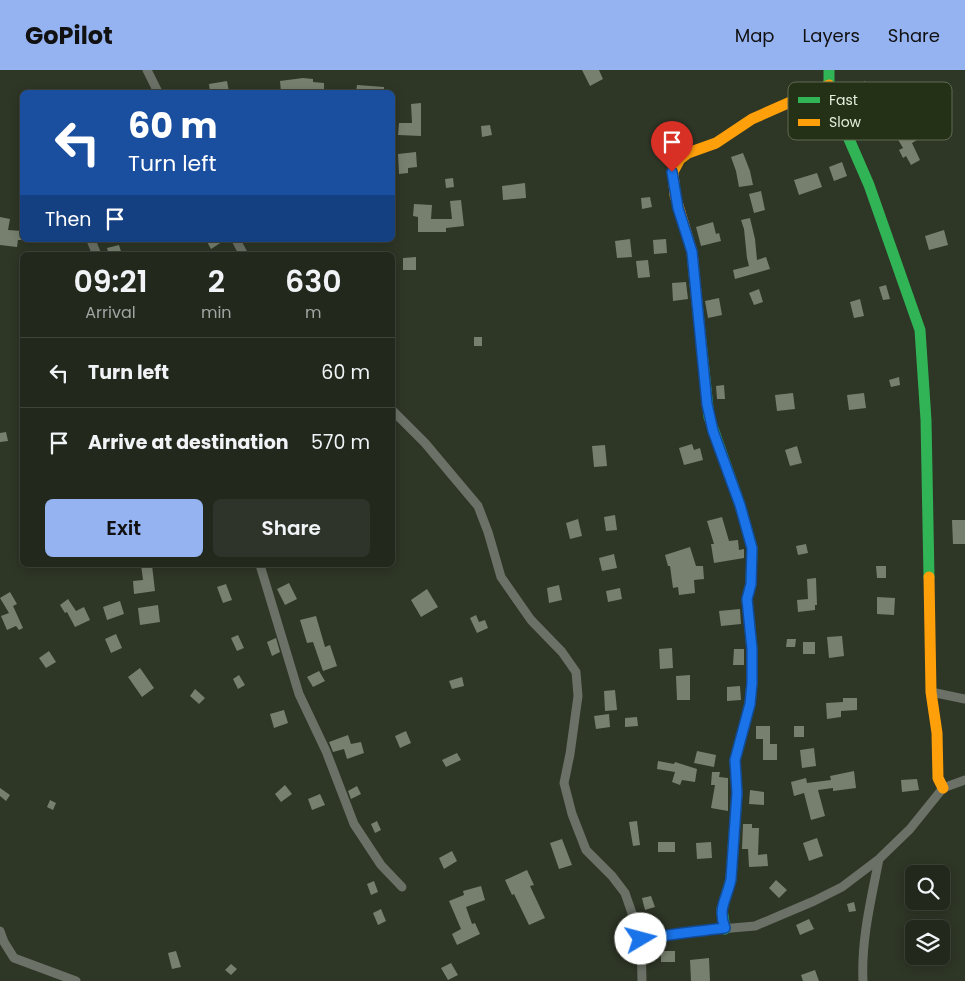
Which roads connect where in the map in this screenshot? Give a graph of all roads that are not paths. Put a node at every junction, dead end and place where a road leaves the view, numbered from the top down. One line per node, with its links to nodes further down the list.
1 (147, 70): 2 (street)
2 (157, 90)
3 (788, 103): 13 (street)
4 (849, 140): 7 (street)
5 (395, 413): 15 (street)
6 (261, 567): 12 (street)
7 (932, 692): 8 (street); 10 (street)
8 (965, 699)
9 (965, 780): 10 (street)
10 (943, 788): 11 (street)
11 (879, 859): 13 (street); 18 (street)
12 (402, 887)
13 (725, 928): 15 (street)
14 (0, 930): 16 (street)
15 (641, 939): 17 (street)
16 (76, 981)
17 (642, 981)
18 (863, 981)

